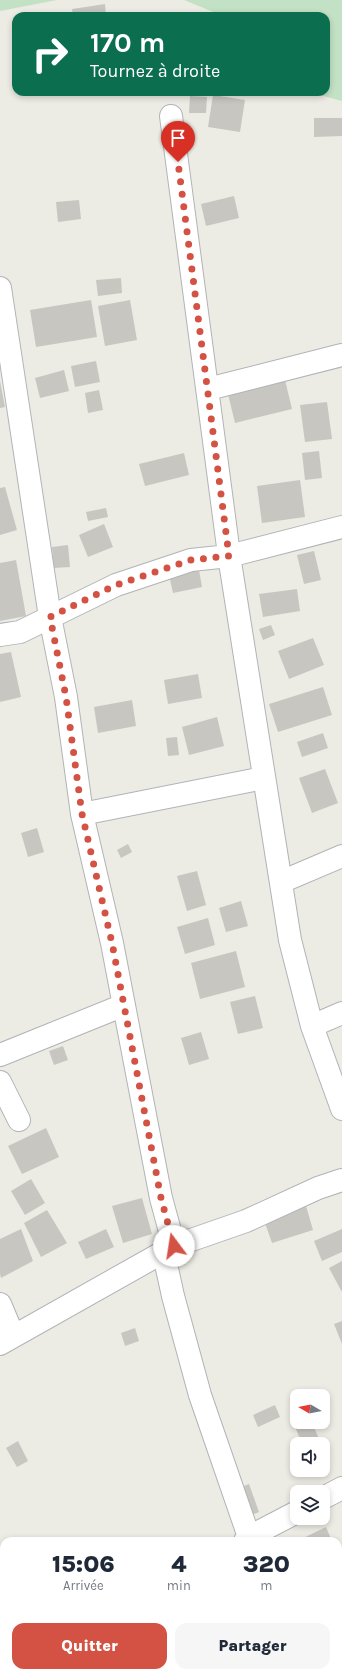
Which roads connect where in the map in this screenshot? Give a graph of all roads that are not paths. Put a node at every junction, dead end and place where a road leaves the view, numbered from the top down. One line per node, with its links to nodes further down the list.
1 (171, 116): 4 (street)
2 (0, 288): 7 (street)
3 (342, 355): 4 (street)
4 (208, 389): 6 (street)
5 (342, 527): 6 (street)
6 (229, 556): 7 (street); 9 (street)
7 (50, 617): 8 (street); 10 (street)
8 (0, 635)
9 (264, 778): 10 (street); 12 (street)
10 (82, 814): 13 (street)
11 (342, 856): 12 (street)
12 (281, 882): 15 (street)
13 (124, 1005): 16 (street); 21 (street)
14 (342, 1014): 15 (street)
15 (312, 1026): 18 (street)
16 (0, 1055)
17 (0, 1082): 19 (street)
18 (342, 1109)
19 (19, 1120)
20 (342, 1180): 21 (street)
21 (169, 1248): 23 (street); 27 (street)
22 (0, 1304): 23 (street)
23 (7, 1340)
24 (342, 1488): 25 (street)
25 (330, 1494)
26 (290, 1516): 28 (street)
27 (246, 1537)
28 (251, 1537)

